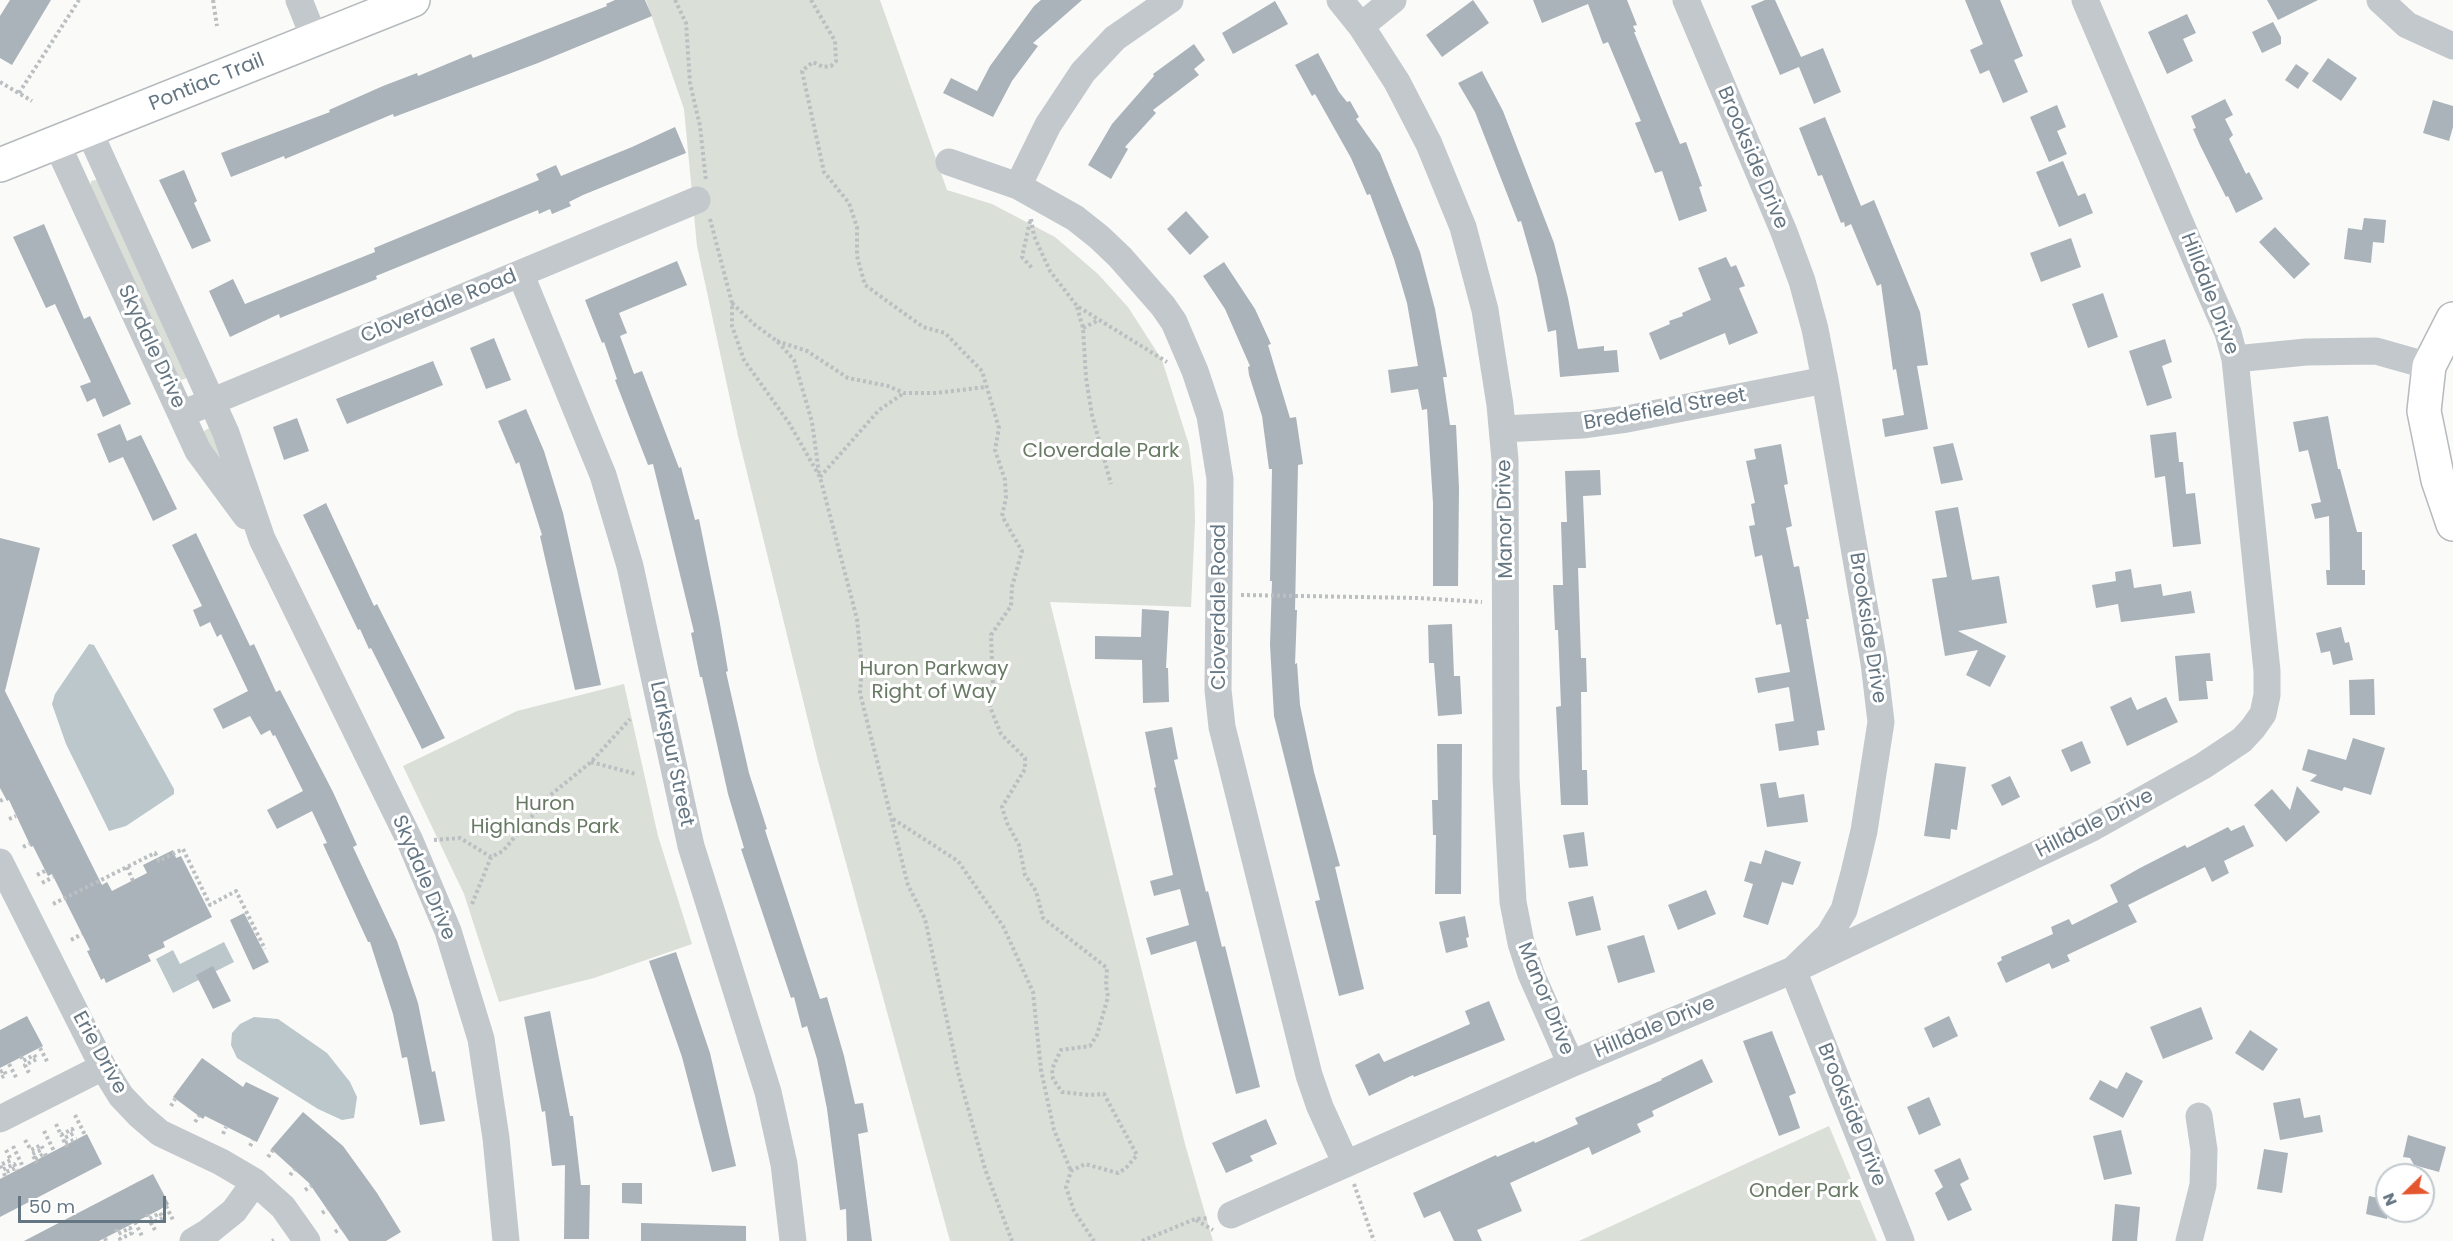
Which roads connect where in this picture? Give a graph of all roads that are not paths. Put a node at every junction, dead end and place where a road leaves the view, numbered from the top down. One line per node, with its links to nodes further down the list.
1 (299, 0): 10 (street)
2 (413, 0): 10 (main road, Pontiac Trail)
3 (1170, 0): 16 (street)
4 (1340, 0): 9 (street, Manor Drive)
5 (1393, 0): 9 (street)
6 (1686, 0): 22 (street, Brookside Drive)
7 (2085, 0): 20 (street, Hilldale Drive)
8 (2380, 0): 11 (street)
9 (1360, 26): 25 (street, Manor Drive)
10 (315, 40): 12 (main road, Pontiac Trail)
11 (2453, 46)
12 (89, 131): 13 (main road, Pontiac Trail); 23 (street, Skydale Drive)
13 (57, 144): 15 (main road, Pontiac Trail); 24 (street, Skydale Drive)
14 (949, 162): 16 (street, Cloverdale Road)
15 (0, 165)
16 (1018, 186): 35 (street, Cloverdale Road)
17 (704, 202): 18 (street, Cloverdale Road)
18 (521, 275): 23 (street, Cloverdale Road); 41 (street, Larkspur Street)
19 (2453, 319): 21 (main road)
20 (2235, 359): 21 (street); 30 (street, Hilldale Drive)
21 (2429, 366): 26 (main road)
22 (1825, 380): 25 (street, Bredefield Street); 30 (street, Brookside Drive)
23 (212, 401): 24 (street, Cloverdale Road); 27 (street, Skydale Drive)
24 (182, 414): 27 (street, Skydale Drive)
25 (1503, 429): 31 (street, Manor Drive)
26 (2453, 524)
27 (262, 539): 40 (street, Skydale Drive)
28 (0, 862): 29 (street, Erie Drive)
29 (7, 894): 32 (street, Erie Drive)
30 (1793, 970): 31 (street, Hilldale Drive); 42 (street, Brookside Drive)
31 (1571, 1064): 35 (street, Hilldale Drive)
32 (104, 1067): 34 (street); 36 (street, Erie Drive)
33 (2199, 1116): 43 (street)
34 (0, 1119)
35 (1346, 1164): 37 (street, Hilldale Drive)
36 (255, 1182): 38 (street); 39 (street, Erie Drive)
37 (1231, 1215)
38 (193, 1241)
39 (307, 1241)
40 (506, 1241)
41 (793, 1241)
42 (1901, 1241)
43 (2189, 1241)

